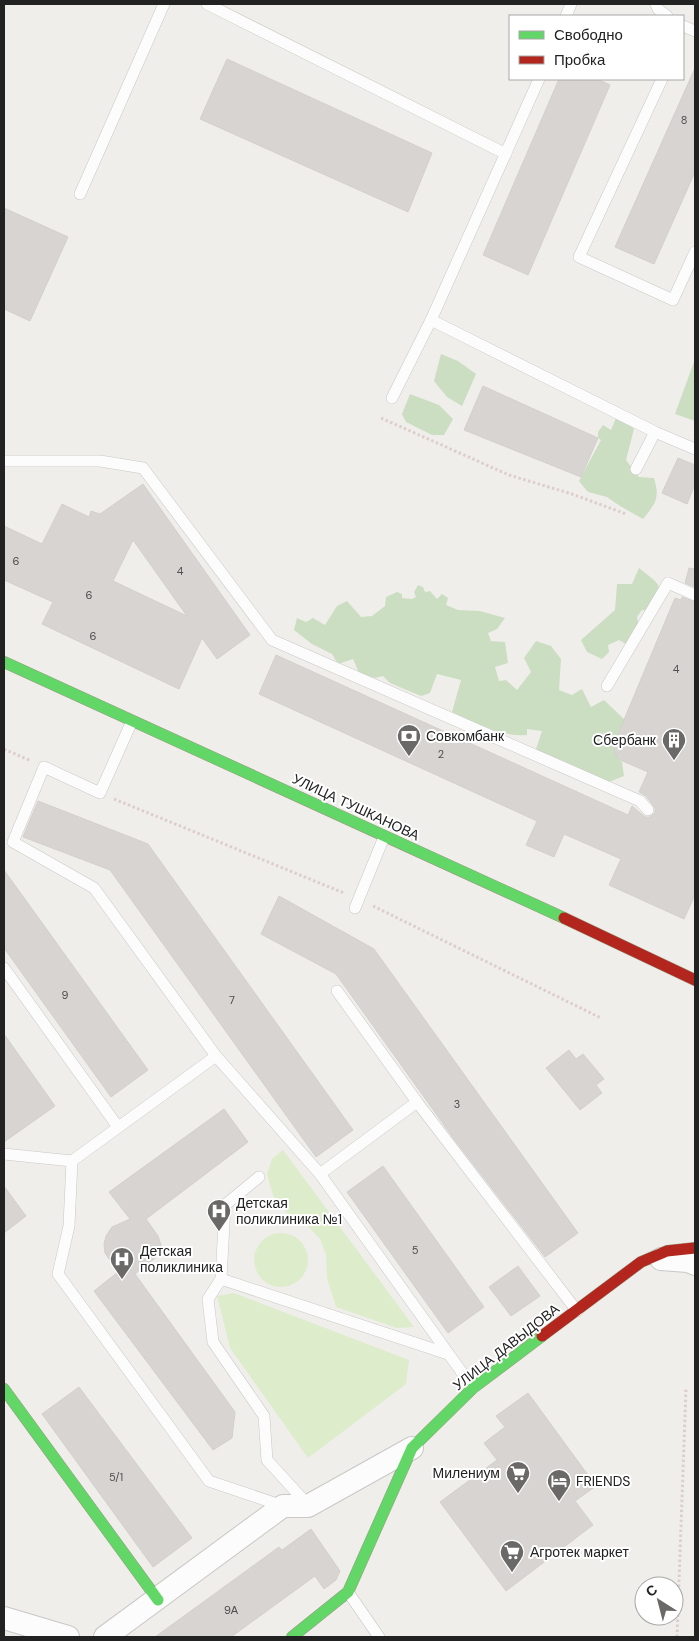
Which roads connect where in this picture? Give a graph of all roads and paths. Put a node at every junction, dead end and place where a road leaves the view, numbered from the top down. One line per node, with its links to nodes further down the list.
1 (164, 4): 8 (lane)
2 (207, 4): 7 (lane)
3 (656, 4): 4 (lane)
4 (666, 15)
5 (538, 80): 7 (lane)
6 (662, 80): 9 (lane)
7 (506, 154): 10 (lane)
8 (80, 194)
9 (695, 252)
10 (431, 320): 11 (lane); 13 (lane)
11 (392, 398)
12 (381, 418): 17 (path)
13 (655, 432): 14 (lane); 16 (lane)
14 (695, 449)
15 (4, 461): 25 (lane)
16 (636, 469)
17 (626, 514)
18 (695, 594): 20 (lane)
19 (4, 662): 21 (street, УЛИЦА ТУШКАНОВА)
20 (607, 686)
21 (132, 721): 24 (lane); 26 (street, УЛИЦА ТУШКАНОВА)
22 (4, 749): 23 (path)
23 (44, 767): 24 (lane); 32 (lane)
24 (100, 793): 27 (path)
25 (648, 810)
26 (384, 837): 27 (lane); 29 (street, УЛИЦА ТУШКАНОВА)
27 (356, 903): 31 (path)
28 (4, 968): 34 (lane)
29 (695, 980)
30 (337, 991): 33 (lane)
31 (601, 1018)
32 (216, 1056): 34 (lane); 37 (lane)
33 (417, 1102): 37 (lane); 45 (lane)
34 (118, 1127): 36 (lane)
35 (4, 1154): 36 (lane)
36 (72, 1161): 51 (lane)
37 (320, 1174): 46 (lane)
38 (259, 1177): 44 (lane)
39 (695, 1235): 41 (street)
40 (695, 1248): 41 (street, УЛИЦА ДАВЫДОВА)
41 (670, 1249): 42 (street, УЛИЦА ДАВЫДОВА)
42 (641, 1262): 43 (street); 45 (street, УЛИЦА ДАВЫДОВА)
43 (695, 1264)
44 (221, 1279): 46 (lane); 52 (lane)
45 (577, 1311): 47 (street, УЛИЦА ДАВЫДОВА)
46 (448, 1354): 47 (lane)
47 (473, 1388): 50 (street, УЛИЦА ДАВЫДОВА)
48 (4, 1389): 54 (street)
49 (686, 1389): 60 (path)
50 (412, 1448): 52 (street); 53 (street, УЛИЦА ДАВЫДОВА)
51 (283, 1506): 52 (street); 54 (street)
52 (308, 1506)
53 (348, 1592): 58 (street, УЛИЦА ДАВЫДОВА); 59 (lane)
54 (158, 1600): 57 (street)
55 (4, 1618): 56 (street)
56 (68, 1637)
57 (105, 1637)
58 (292, 1637)
59 (379, 1637)
60 (677, 1637)

